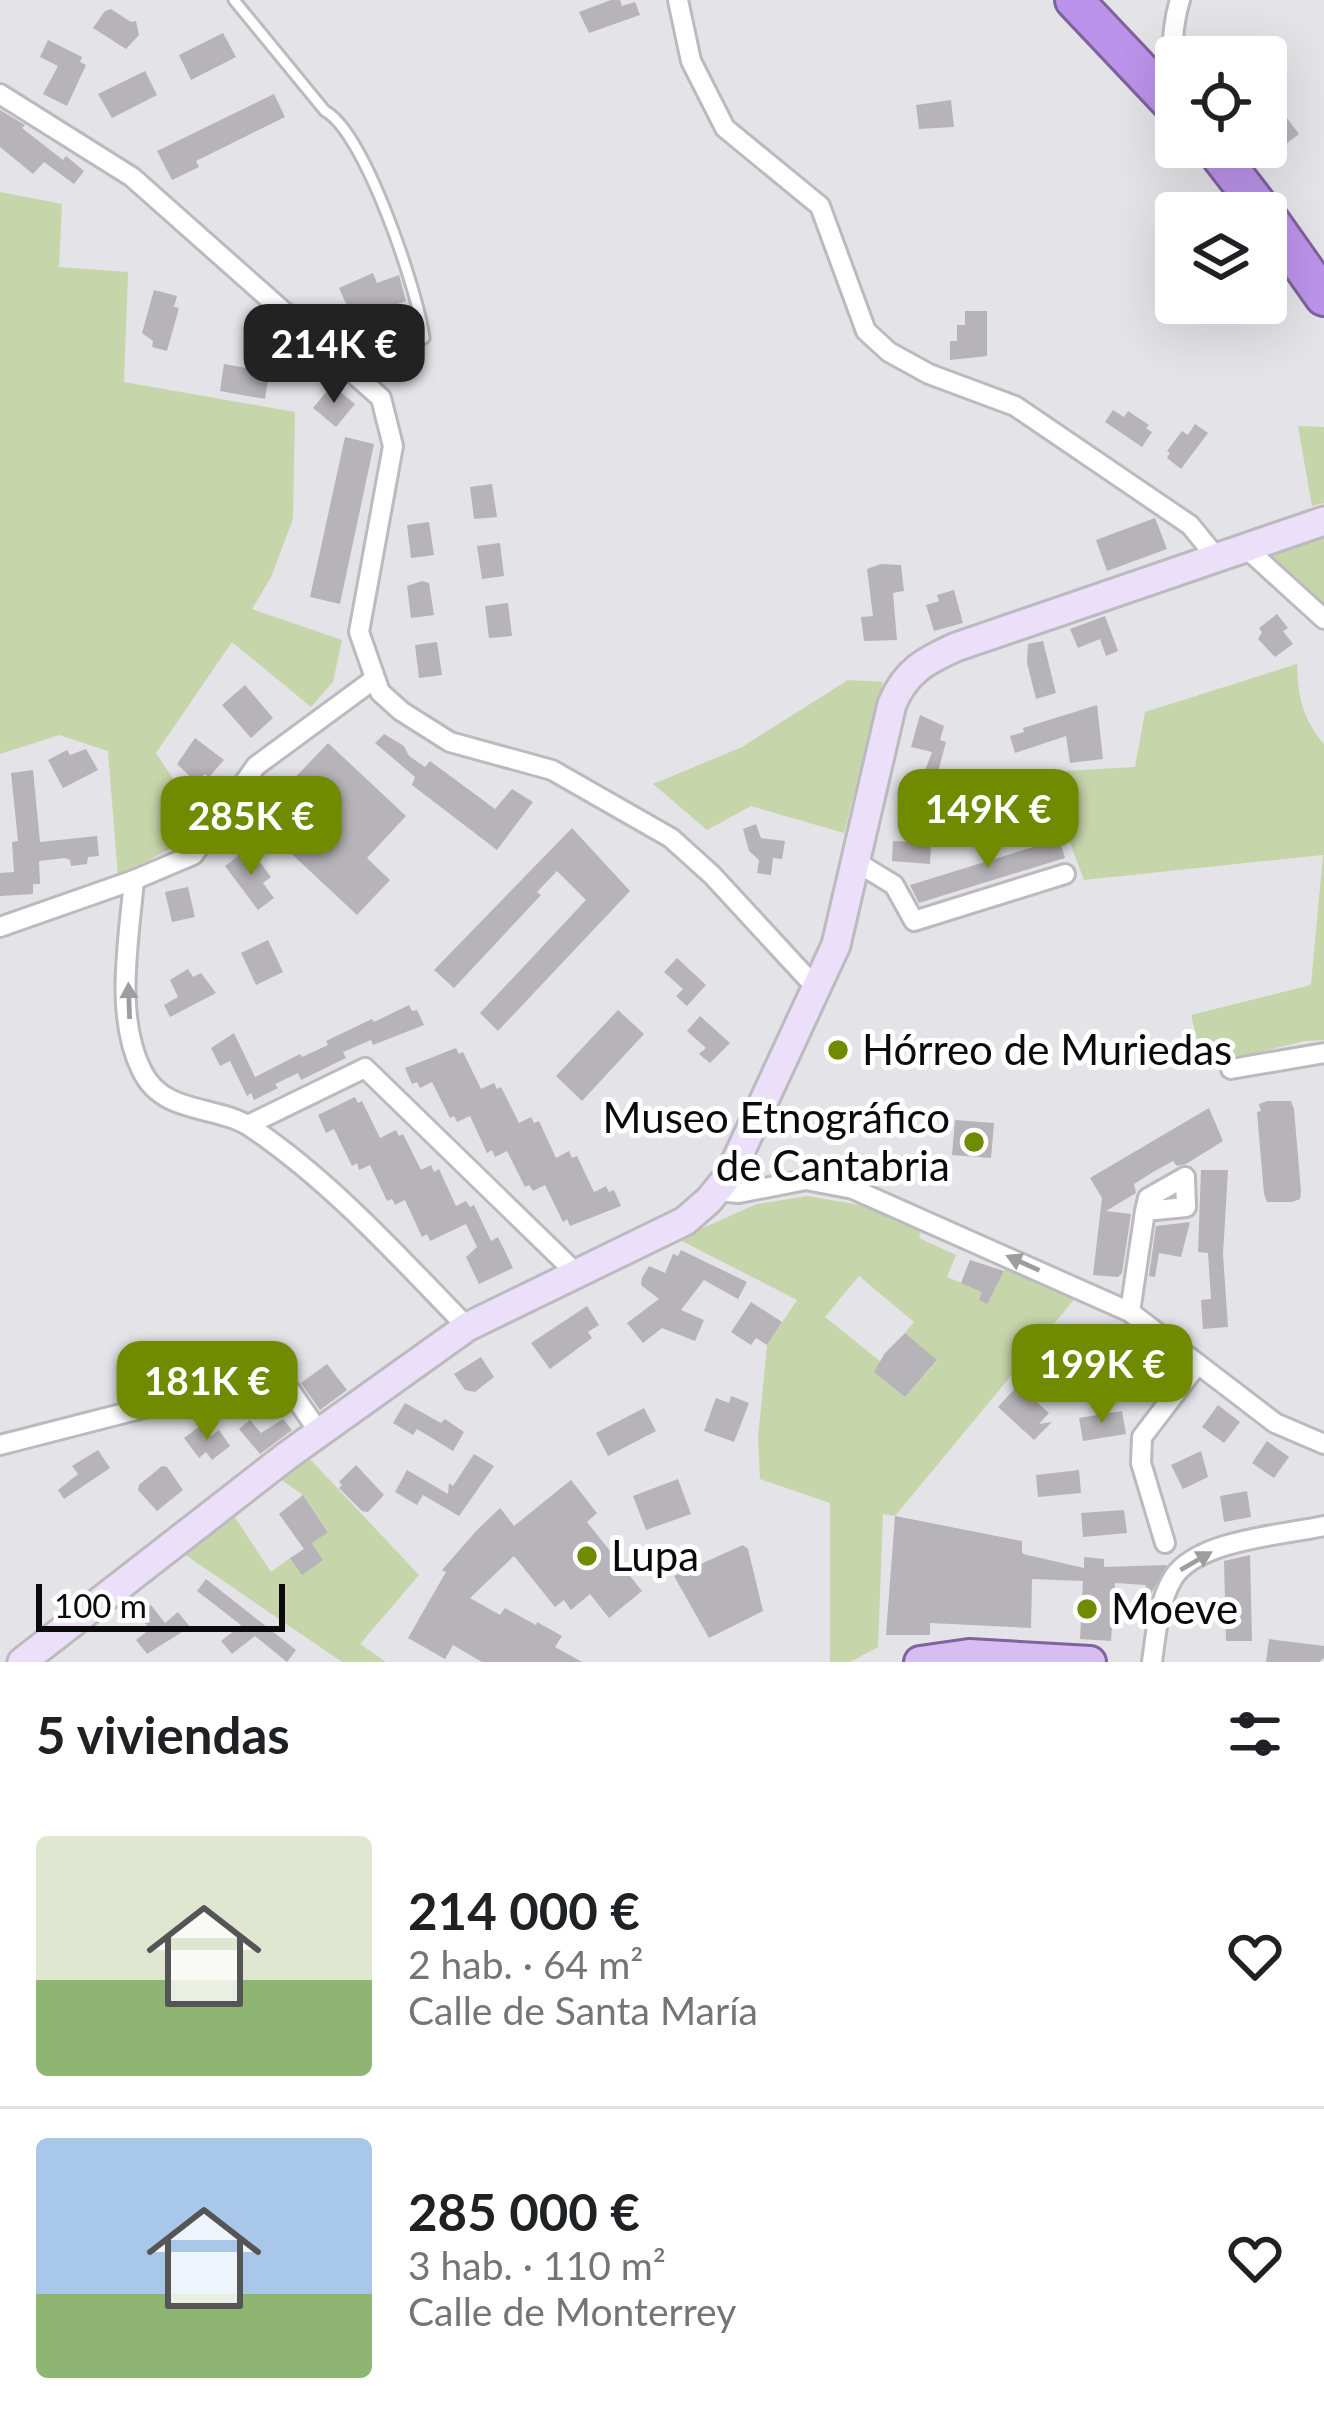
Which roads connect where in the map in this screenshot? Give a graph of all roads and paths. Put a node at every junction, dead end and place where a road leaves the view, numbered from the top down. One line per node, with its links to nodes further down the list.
1 (234, 0): 12 (lane)
2 (678, 0): 15 (street)
3 (1074, 0): 6 (highway)
4 (1180, 0): 5 (street)
5 (1173, 36)
6 (1155, 86)
7 (0, 94): 12 (street)
8 (1229, 168): 9 (highway)
9 (1248, 192)
10 (1287, 245): 11 (highway)
11 (1324, 297)
12 (362, 377): 17 (street)
13 (1324, 521): 14 (street)
14 (1246, 548): 15 (street); 16 (street)
15 (1216, 558): 18 (street)
16 (1324, 619)
17 (373, 680): 20 (street); 22 (street)
18 (858, 863): 19 (street); 22 (street)
19 (1065, 874)
20 (134, 880): 21 (street); 25 (street, one-way to 20)
21 (0, 927)
22 (820, 984): 26 (street)
23 (1324, 1054): 24 (street)
24 (1231, 1069)
25 (248, 1125): 28 (street); 30 (street)
26 (717, 1191): 28 (street); 29 (street, one-way to 26)
27 (1145, 1211): 29 (street)
28 (576, 1274): 30 (street)
29 (1130, 1312): 31 (street)
30 (467, 1328): 32 (street)
31 (1197, 1365): 33 (street); 36 (street)
32 (319, 1432): 34 (street); 37 (street)
33 (1324, 1444)
34 (0, 1445)
35 (1324, 1526): 40 (street, one-way to 35)
36 (1165, 1544)
37 (22, 1662)
38 (920, 1662): 39 (main road)
39 (1090, 1662)
40 (1152, 1662)

